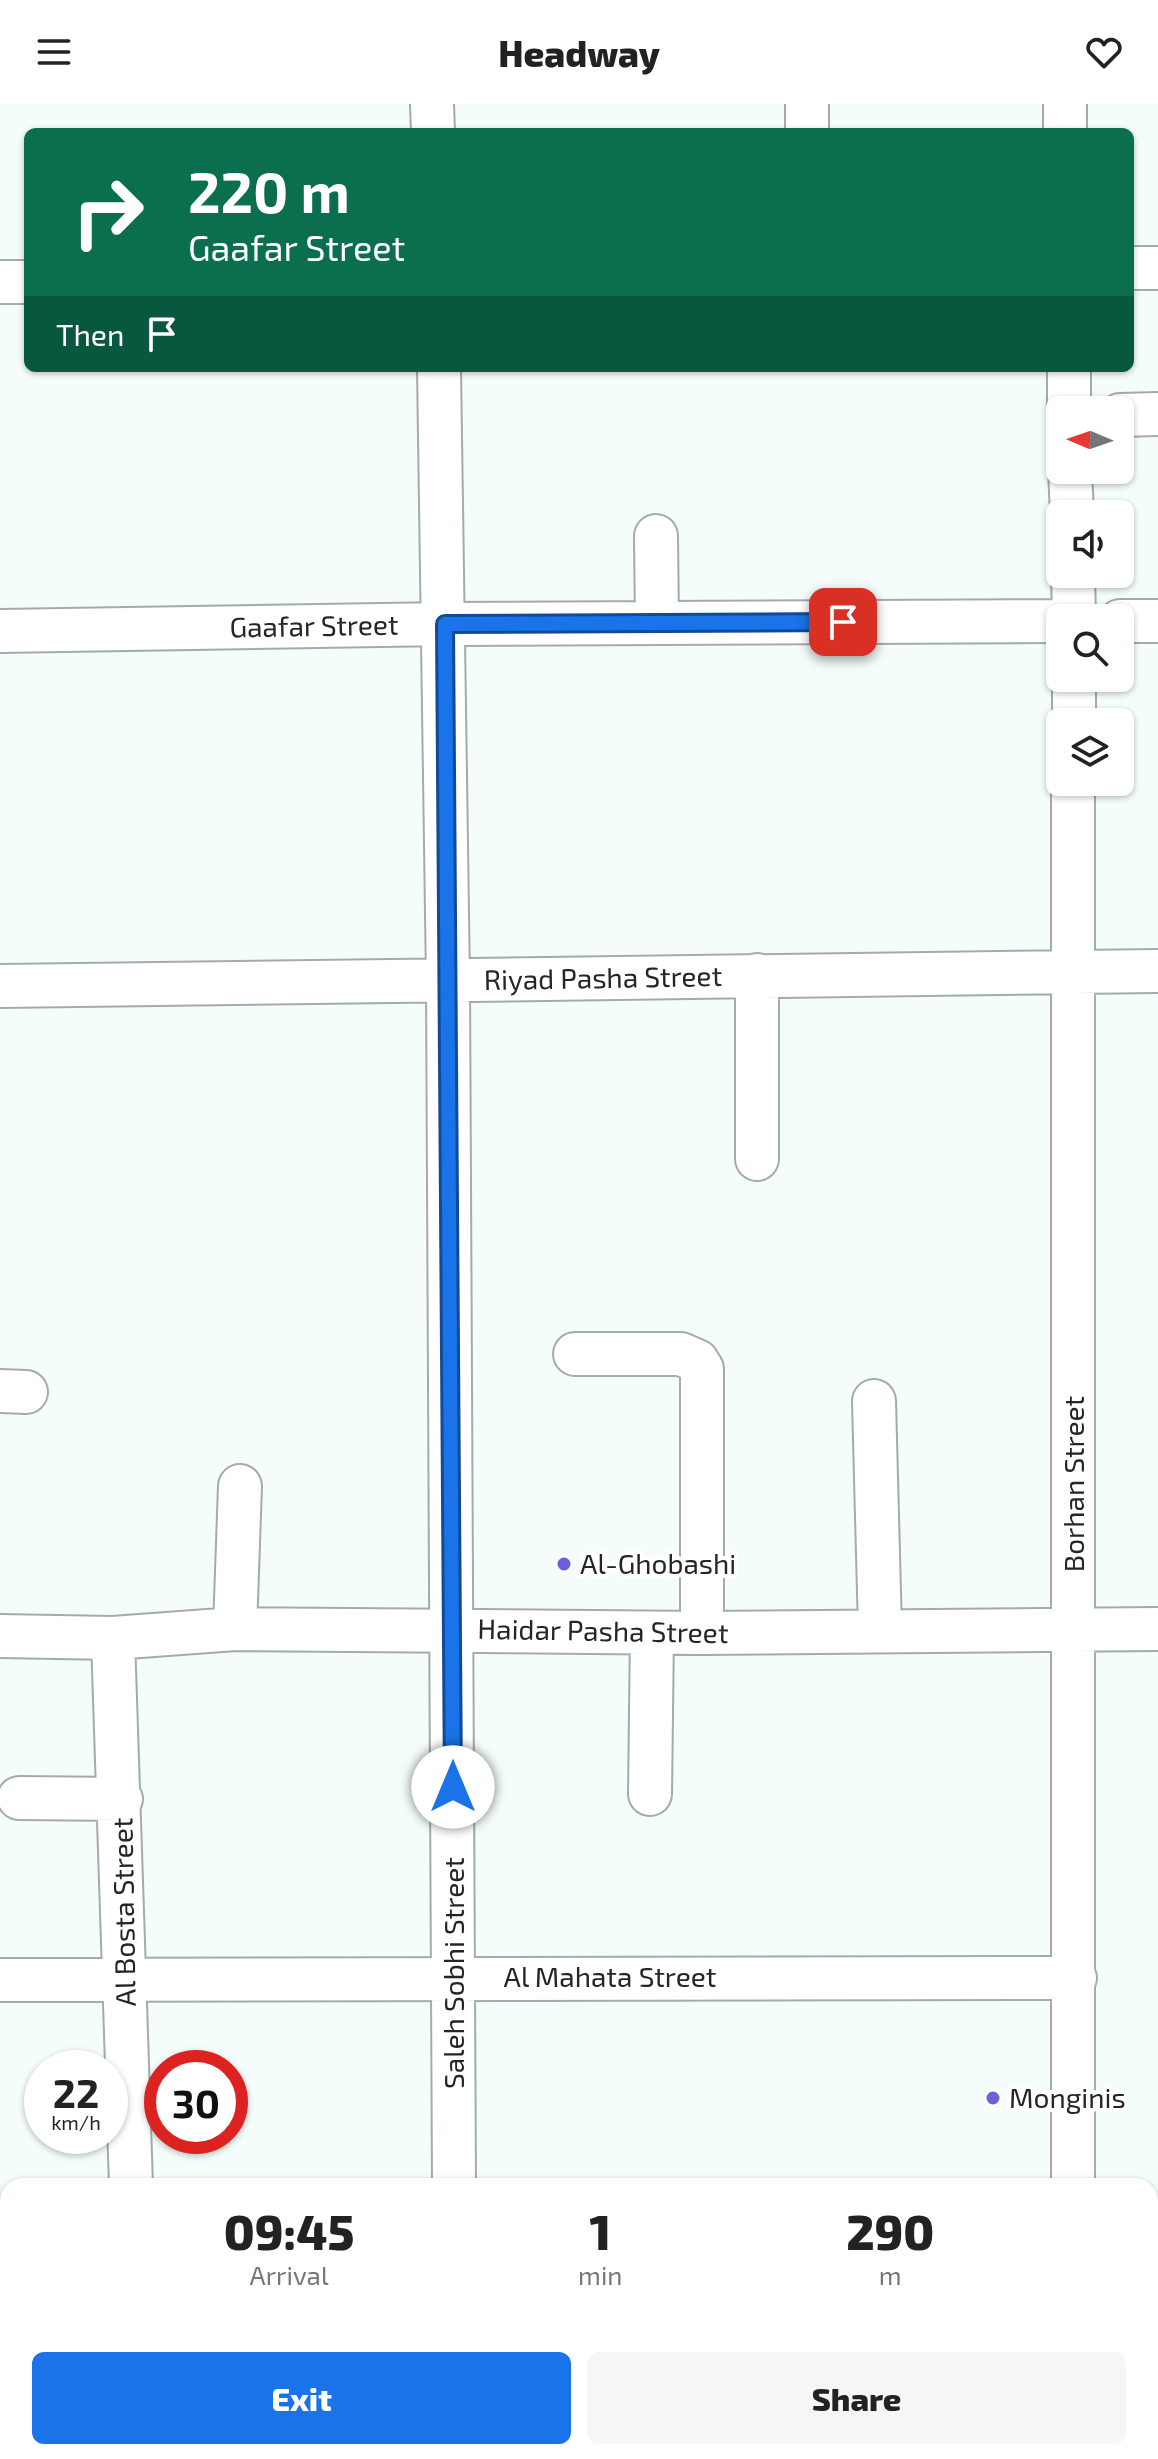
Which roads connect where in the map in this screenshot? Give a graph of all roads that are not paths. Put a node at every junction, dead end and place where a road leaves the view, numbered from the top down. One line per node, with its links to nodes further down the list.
1 (432, 104): 4 (street)
2 (807, 104): 5 (street)
3 (1065, 104): 6 (street)
4 (433, 128)
5 (807, 128)
6 (1065, 128)
7 (1134, 268): 8 (street)
8 (1158, 268)
9 (0, 282): 10 (street)
10 (24, 282)
11 (439, 372): 21 (street, Saleh Sobhi Street)
12 (1069, 372): 13 (street)
13 (1069, 396)
14 (1158, 414): 15 (street)
15 (1134, 415)
16 (656, 536): 20 (street)
17 (1046, 621): 20 (street, Gaafar Street)
18 (1134, 621): 19 (street)
19 (1158, 621)
20 (657, 623): 21 (street, Gaafar Street)
21 (445, 624): 22 (street, Gaafar Street); 27 (street, Saleh Sobhi Street)
22 (0, 631)
23 (1073, 796): 25 (street, Borhan Street)
24 (1158, 971): 25 (street, Riyad Pasha Street)
25 (1072, 972): 26 (street, Riyad Pasha Street); 36 (street, Borhan Street)
26 (757, 975): 27 (street, Riyad Pasha Street); 29 (street)
27 (448, 981): 28 (street, Riyad Pasha Street); 35 (street, Saleh Sobhi Street)
28 (0, 986)
29 (757, 1159)
30 (575, 1354): 39 (street)
31 (874, 1401): 37 (street)
32 (240, 1486): 33 (street)
33 (235, 1629): 35 (street, Haidar Pasha Street); 41 (street, Haidar Pasha Street)
34 (1158, 1629): 36 (street, Haidar Pasha Street)
35 (452, 1630): 38 (street, Haidar Pasha Street); 45 (street, Saleh Sobhi Street)
36 (1075, 1630): 37 (street, Haidar Pasha Street); 46 (street, Borhan Street)
37 (880, 1631): 39 (street, Haidar Pasha Street)
38 (652, 1633): 39 (street, Haidar Pasha Street); 42 (street)
39 (702, 1633)
40 (0, 1636): 41 (street, Haidar Pasha Street)
41 (113, 1638): 44 (street, Al Bosta Street)
42 (650, 1794)
43 (19, 1798): 44 (street)
44 (121, 1799): 47 (street, Al Bosta Street)
45 (455, 1977): 46 (street, Al Mahata Street); 47 (street, Al Mahata Street); 50 (street, Saleh Sobhi Street)
46 (1075, 1978): 51 (street, Borhan Street)
47 (125, 1979): 48 (street, Al Mahata Street); 49 (street, Al Bosta Street)
48 (0, 1980)
49 (131, 2178)
50 (454, 2178)
51 (1073, 2178)

